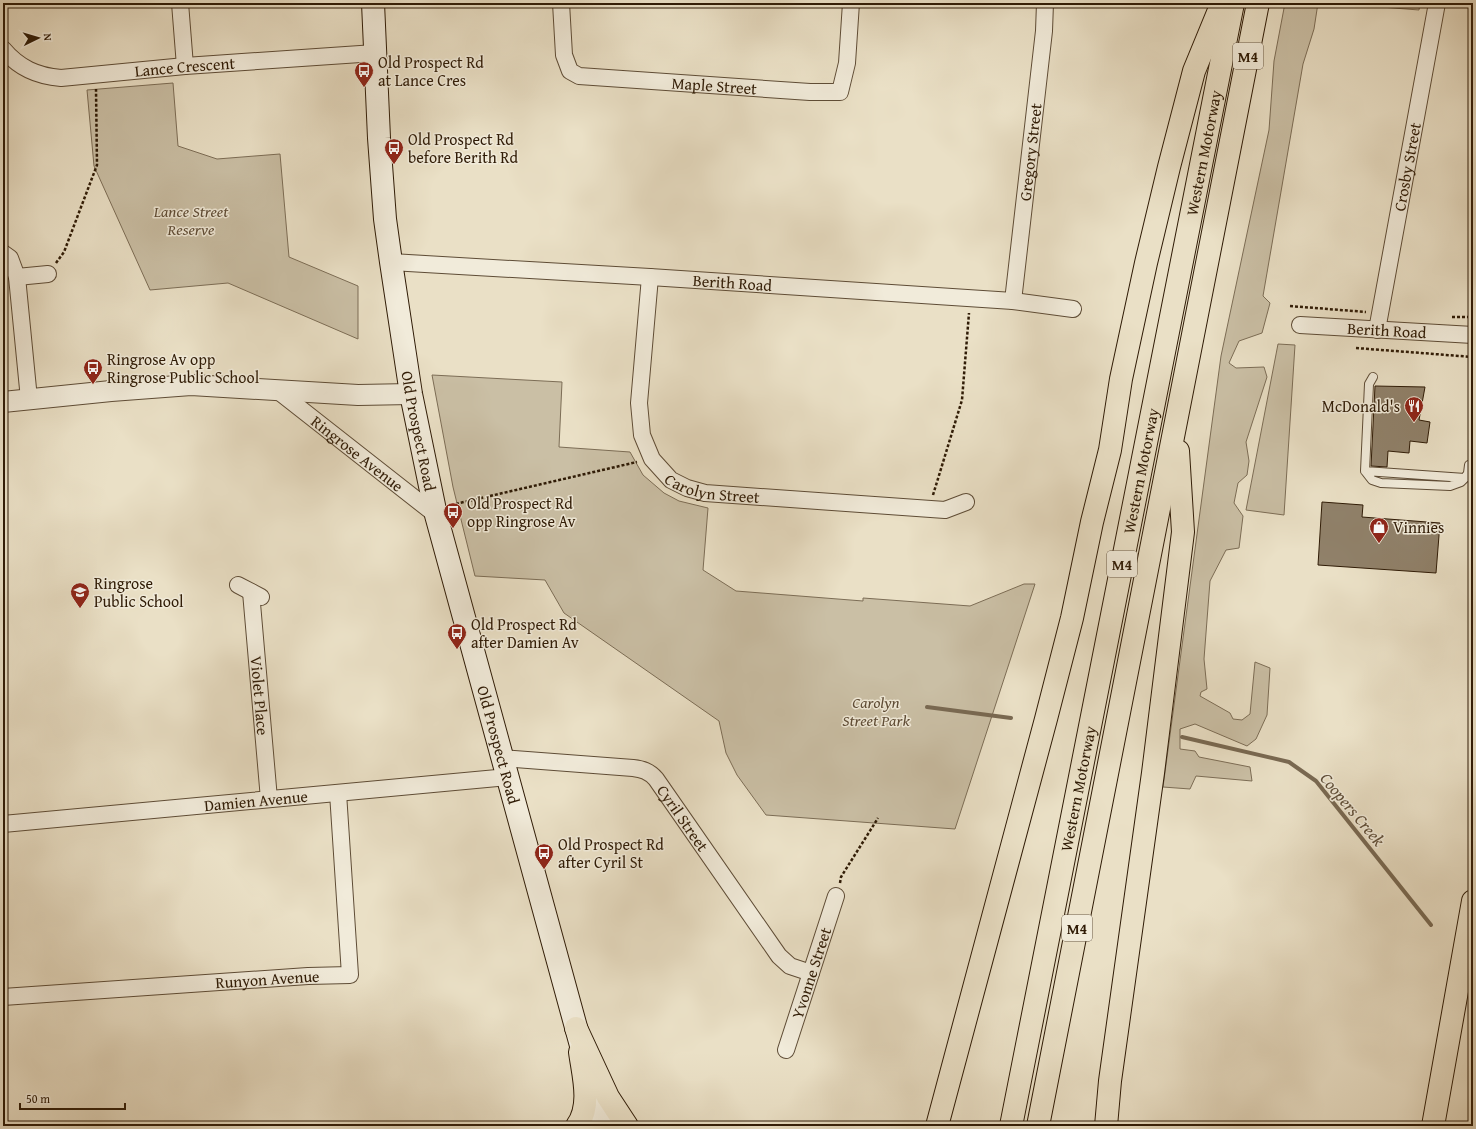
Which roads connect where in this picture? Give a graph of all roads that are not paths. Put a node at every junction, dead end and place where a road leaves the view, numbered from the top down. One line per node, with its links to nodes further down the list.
1 (180, 3): 12 (street)
2 (373, 3): 11 (main road, Old Prospect Road)
3 (561, 3): 4 (street, Maple Street)
4 (851, 3)
5 (1046, 3): 18 (street, Gregory Street)
6 (1222, 3): 24 (highway)
7 (1233, 3): 49 (highway, Western Motorway / M4)
8 (1258, 3): 29 (highway, Western Motorway / M4)
9 (1437, 3): 21 (street, Crosby Street)
10 (3, 49): 12 (street, Lance Crescent)
11 (375, 53): 12 (street, Lance Crescent); 14 (main road, Old Prospect Road)
12 (185, 66)
13 (3, 253): 16 (street)
14 (391, 262): 17 (street, Berith Road); 26 (main road, Old Prospect Road)
15 (48, 274): 16 (street)
16 (17, 277): 27 (street)
17 (650, 277): 18 (street, Berith Road); 31 (street, Carolyn Street)
18 (1013, 301): 19 (street, Berith Road)
19 (1073, 309)
20 (1300, 325): 21 (street, Berith Road)
21 (1377, 330): 22 (street, Berith Road)
22 (1473, 335)
23 (1373, 377): 30 (lane)
24 (1121, 379): 47 (highway); 48 (highway)
25 (278, 391): 26 (street, Ringrose Avenue); 27 (street, Ringrose Avenue); 32 (street, Ringrose Avenue)
26 (411, 394): 32 (main road, Old Prospect Road)
27 (29, 399): 28 (street, Ringrose Avenue)
28 (3, 402)
29 (1176, 420): 50 (highway, Western Motorway / M4); 51 (highway)
30 (1469, 465)
31 (966, 502)
32 (436, 515): 34 (main road, Old Prospect Road)
33 (251, 592): 36 (street, Violet Place)
34 (505, 768): 35 (street, Damien Avenue); 40 (street, Cyril Street); 42 (main road, Old Prospect Road)
35 (338, 793): 36 (street, Damien Avenue); 41 (street, Runyon Avenue)
36 (269, 799): 37 (street, Damien Avenue)
37 (3, 824)
38 (836, 896): 40 (street, Yvonne Street)
39 (1473, 901): 52 (highway)
40 (811, 974): 43 (street, Yvonne Street)
41 (3, 997)
42 (576, 1028): 44 (highway); 45 (main road, Old Prospect Road); 46 (highway)
43 (786, 1050)
44 (577, 1126)
45 (603, 1126)
46 (627, 1126)
47 (924, 1126)
48 (937, 1126)
49 (1011, 1126)
50 (1038, 1126)
51 (1106, 1126)
52 (1433, 1126)

